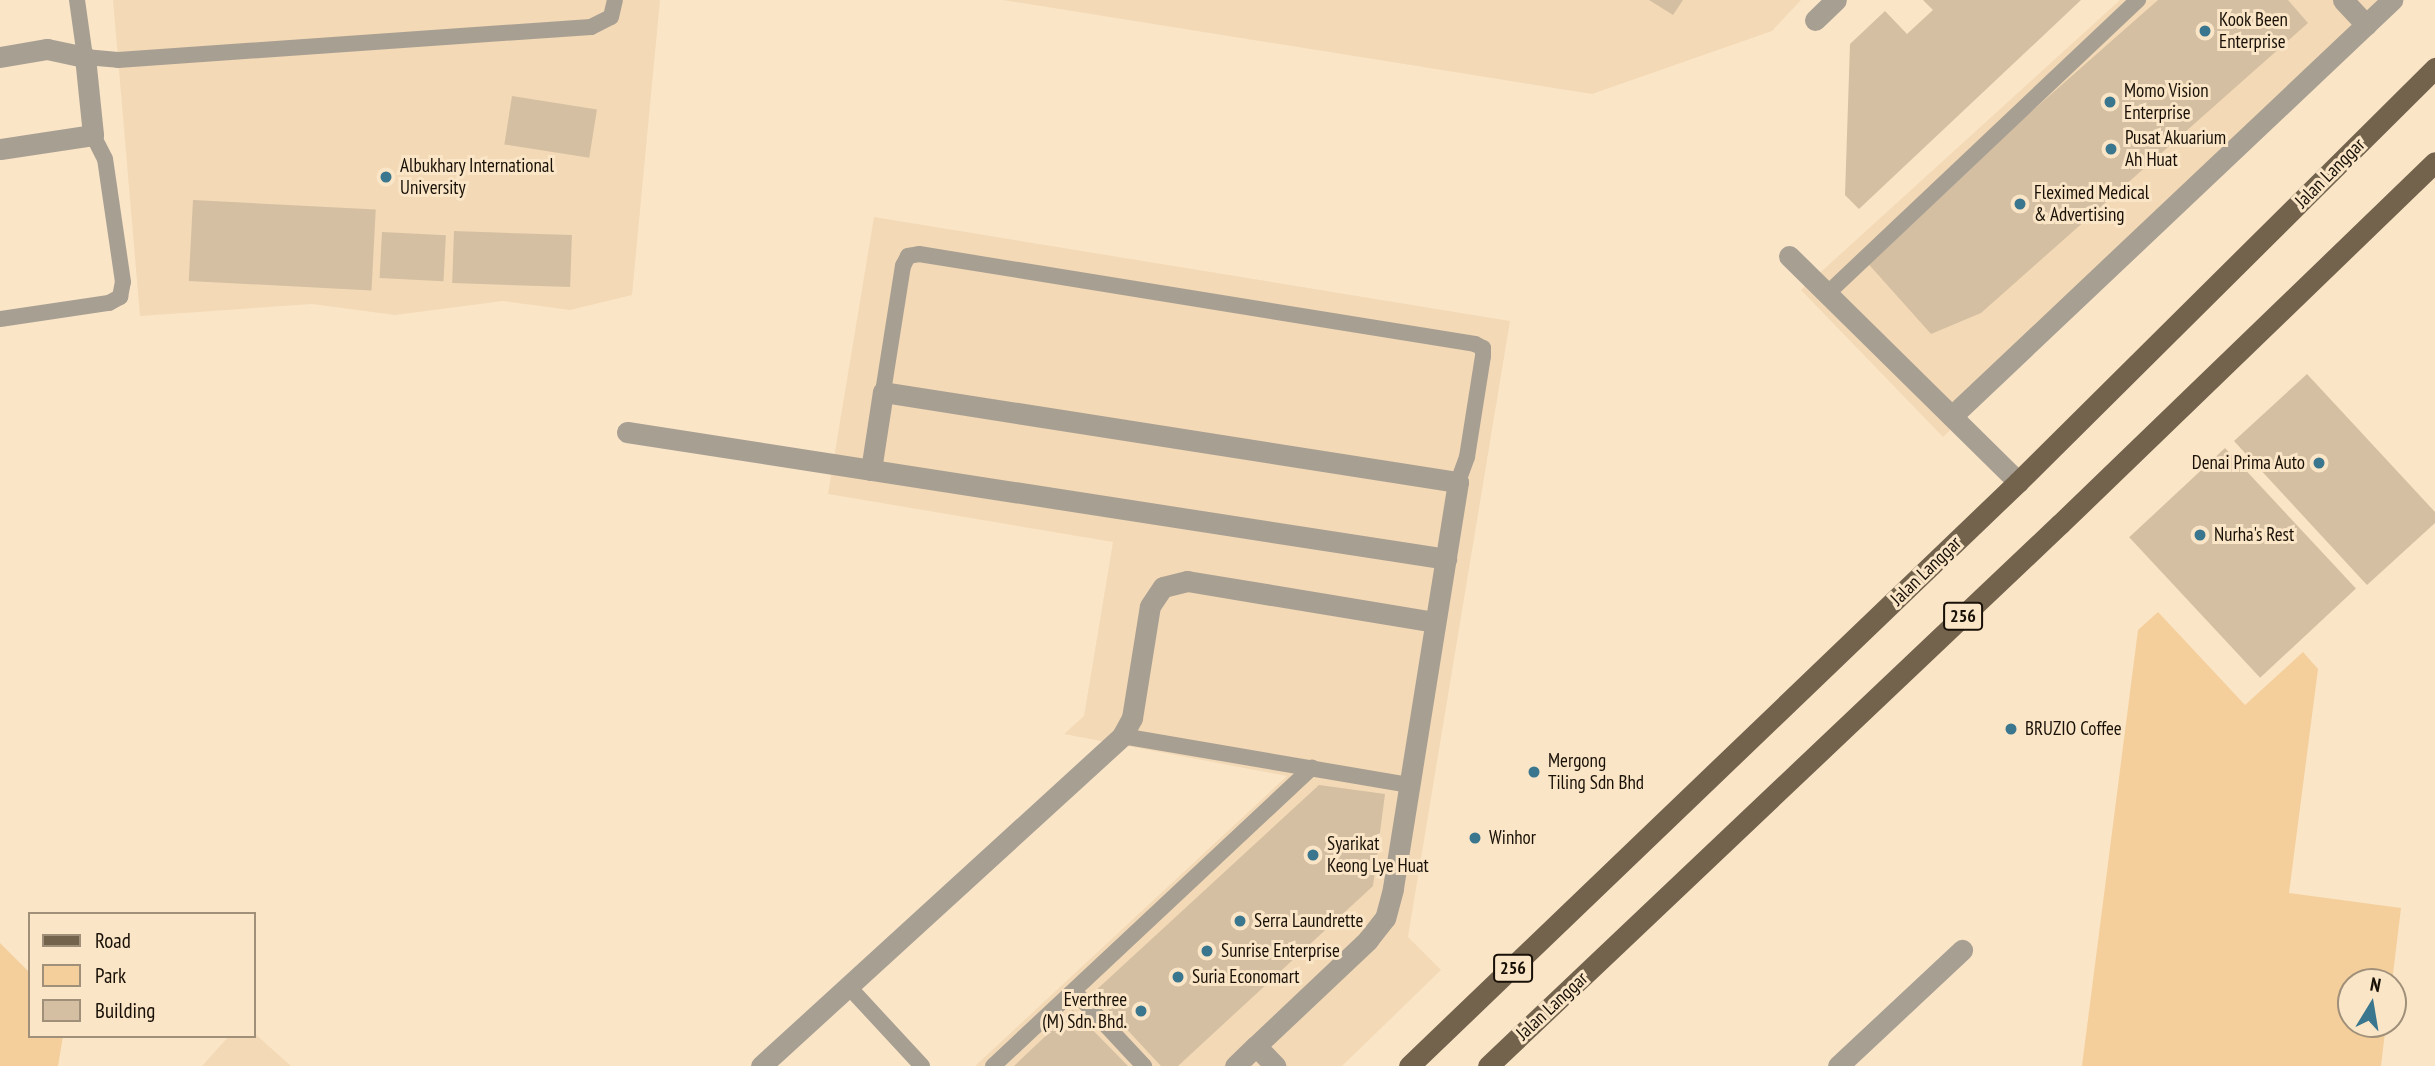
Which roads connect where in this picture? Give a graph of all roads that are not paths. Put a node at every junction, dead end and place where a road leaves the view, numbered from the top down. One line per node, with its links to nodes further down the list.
1 (77, 0): 10 (lane)
2 (615, 0): 10 (lane)
3 (1836, 0): 7 (street)
4 (2138, 0): 16 (lane)
5 (2343, 0): 8 (street)
6 (2392, 0): 8 (street)
7 (1815, 20)
8 (2366, 26): 19 (street)
9 (0, 57): 10 (street)
10 (85, 57): 12 (street)
11 (2435, 68): 23 (main road, Jalan Langgar / 256)
12 (93, 135): 13 (street); 17 (lane)
13 (0, 149)
14 (2435, 162): 40 (main road, Jalan Langgar / 256)
15 (1789, 256): 16 (street)
16 (1828, 293): 19 (street)
17 (0, 319)
18 (883, 392): 21 (street); 22 (street); 22 (lane)
19 (1952, 416): 23 (street)
20 (627, 432): 21 (street)
21 (871, 470): 24 (street)
22 (1458, 482): 24 (street)
23 (2018, 482): 39 (main road, Jalan Langgar / 256)
24 (1446, 559): 25 (street)
25 (1435, 622): 26 (street); 28 (street)
26 (1122, 736): 27 (lane); 30 (street)
27 (1312, 768): 28 (lane); 31 (lane)
28 (1410, 785): 32 (street)
29 (1962, 950): 41 (street)
30 (848, 986): 33 (street); 34 (lane)
31 (1074, 990): 35 (lane); 36 (lane)
32 (1256, 1046): 37 (street); 38 (street)
33 (761, 1066)
34 (922, 1066)
35 (993, 1066)
36 (1144, 1066)
37 (1235, 1066)
38 (1275, 1066)
39 (1409, 1066)
40 (1488, 1066)
41 (1838, 1066)

